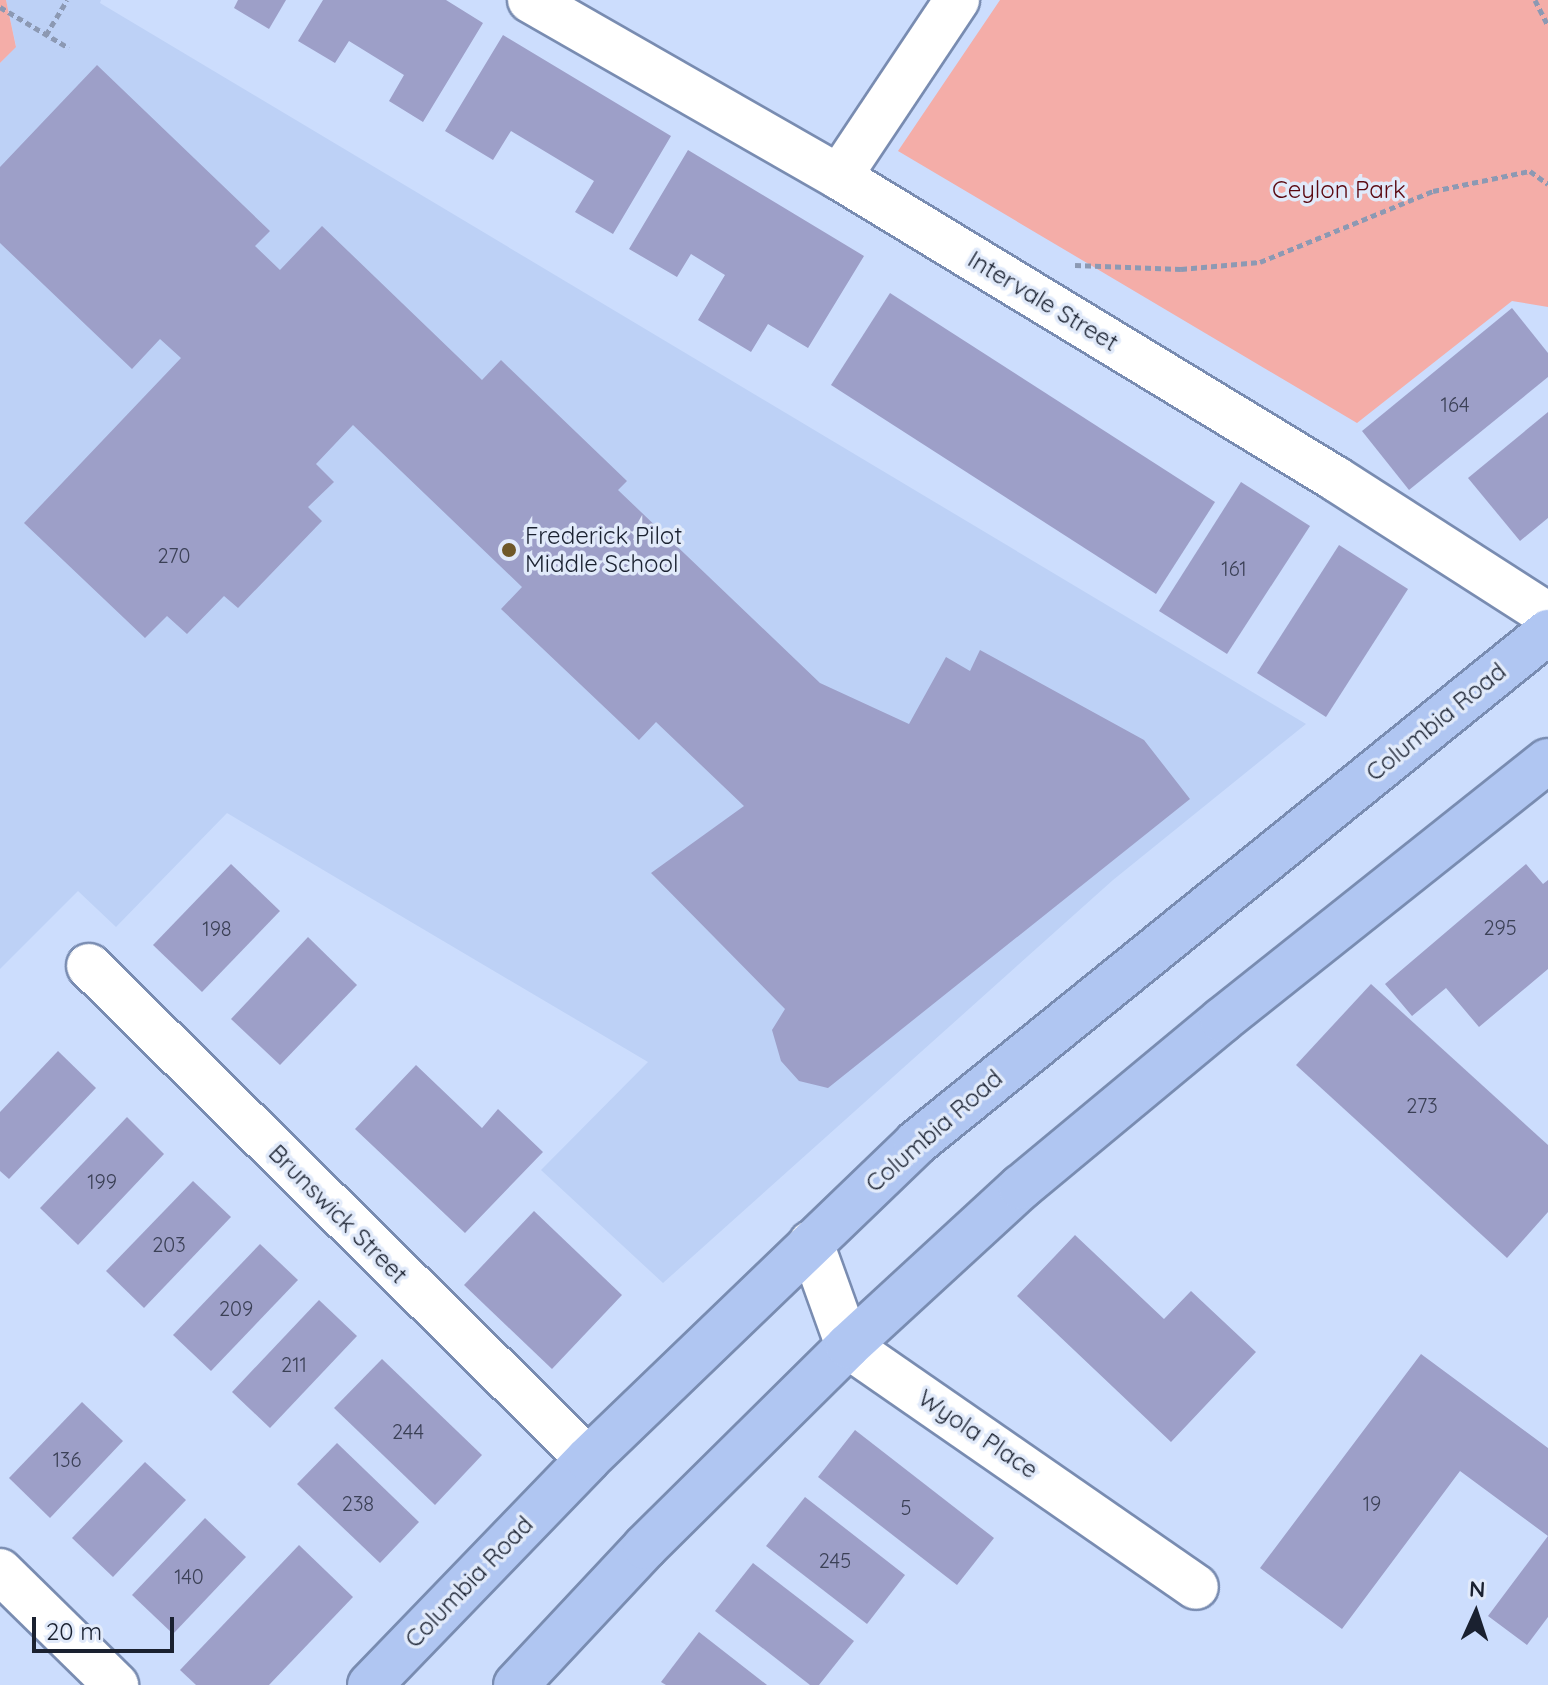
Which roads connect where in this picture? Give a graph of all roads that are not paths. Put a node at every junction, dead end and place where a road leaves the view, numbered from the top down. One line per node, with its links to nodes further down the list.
1 (530, 0): 3 (street, Intervale Street)
2 (957, 0): 3 (street)
3 (839, 177): 4 (street, Intervale Street)
4 (1548, 615)
5 (1548, 632): 8 (main road, Columbia Road)
6 (1548, 761): 9 (main road)
7 (89, 966): 10 (street, Brunswick Street)
8 (811, 1243): 9 (street); 10 (main road, Columbia Road)
9 (848, 1346): 12 (street, Wyola Place); 15 (main road)
10 (588, 1459): 14 (main road, Columbia Road)
11 (0, 1571): 13 (street)
12 (1196, 1587)
13 (116, 1685)
14 (370, 1685)
15 (516, 1685)

